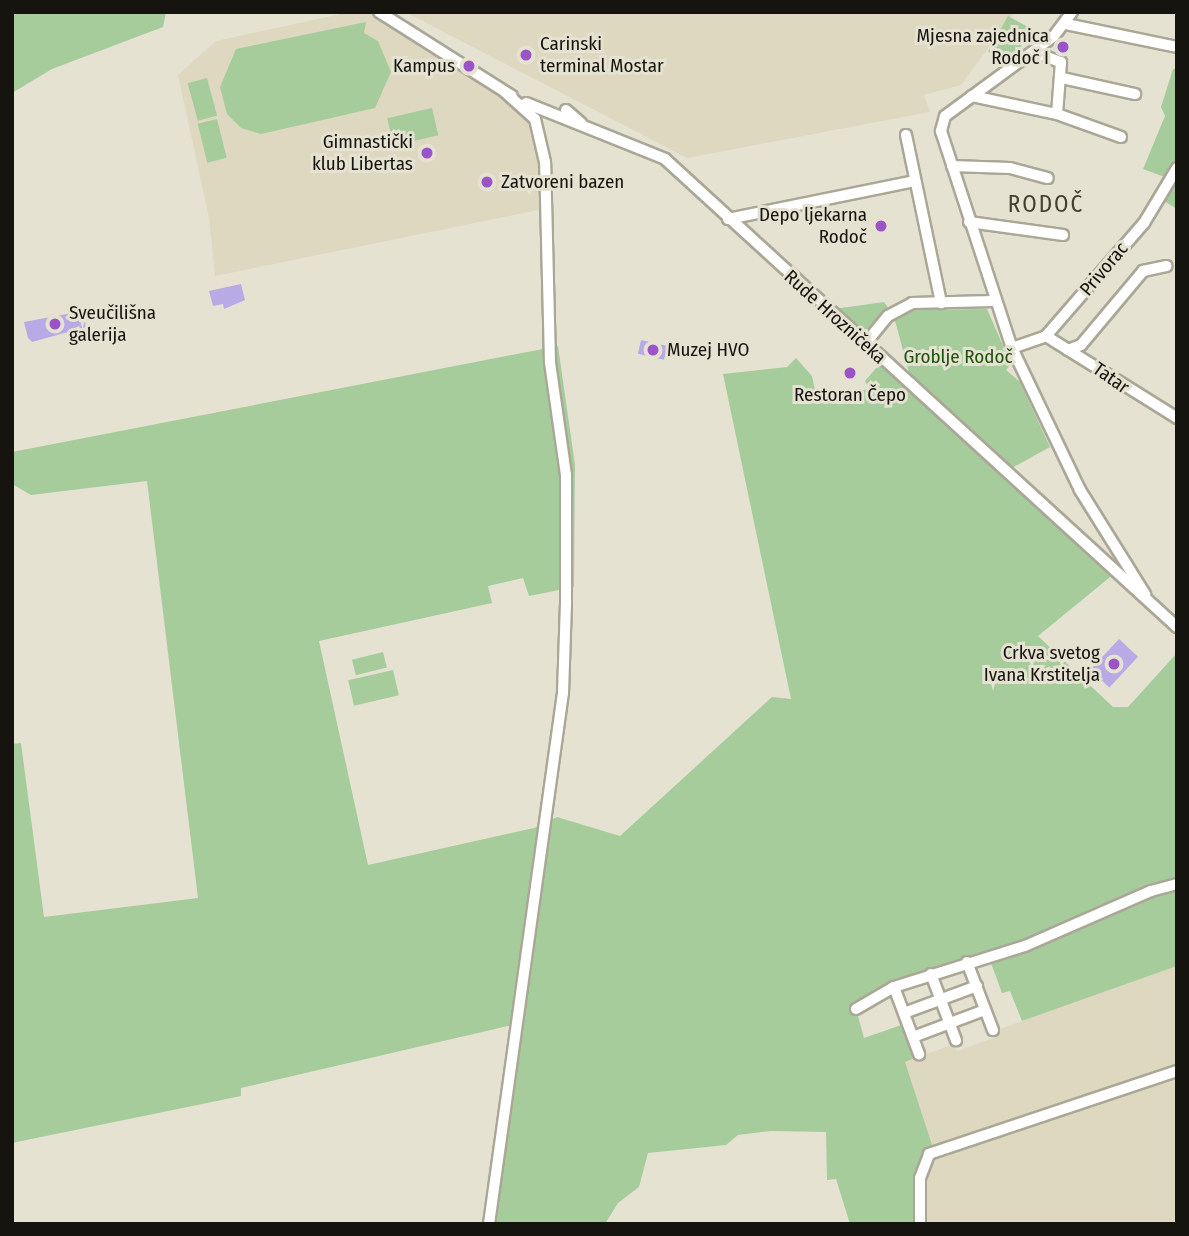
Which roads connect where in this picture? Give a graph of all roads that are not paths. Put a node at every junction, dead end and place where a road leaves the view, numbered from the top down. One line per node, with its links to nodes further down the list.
1 (379, 12): 7 (street)
2 (1072, 12): 3 (street)
3 (1066, 24): 4 (street); 5 (street)
4 (1177, 47)
5 (1033, 52): 6 (street); 9 (street)
6 (1062, 78): 8 (street); 11 (street)
7 (505, 92): 12 (street, Rude Hrozničeka); 13 (street)
8 (1135, 94)
9 (972, 96): 11 (street); 18 (street)
10 (566, 110): 14 (street)
11 (1057, 114): 16 (street)
12 (550, 115): 13 (street); 14 (street, Rude Hrozničeka); 17 (street)
13 (538, 126): 17 (street)
14 (589, 128): 22 (street, Rude Hrozničeka)
15 (906, 135): 21 (street)
16 (1121, 136)
17 (541, 146): 50 (street)
18 (953, 166): 20 (street); 23 (street)
19 (1177, 168): 28 (street, Privorac)
20 (1048, 178)
21 (915, 181): 22 (street); 27 (street)
22 (728, 219): 29 (street, Rude Hrozničeka)
23 (969, 222): 24 (street); 26 (street)
24 (1063, 235)
25 (1166, 265): 31 (street)
26 (993, 301): 27 (street); 30 (street)
27 (941, 303): 29 (street)
28 (1046, 336): 30 (street, Privorac); 31 (street, Tatar)
29 (865, 344): 33 (street, Rude Hrozničeka)
30 (1012, 348): 33 (street)
31 (1068, 350): 32 (street, Tatar)
32 (1177, 418)
33 (1152, 604): 34 (street, Rude Hrozničeka)
34 (1177, 627)
35 (1177, 884): 36 (street)
36 (967, 962): 37 (street); 38 (street)
37 (931, 974): 39 (street); 40 (street)
38 (976, 986): 40 (street); 42 (street)
39 (894, 987): 41 (street); 43 (street)
40 (941, 999): 43 (street); 44 (street)
41 (856, 1009)
42 (985, 1010): 44 (street); 45 (street)
43 (904, 1013): 46 (street)
44 (949, 1023): 46 (street); 47 (street)
45 (993, 1030)
46 (913, 1037): 48 (street)
47 (956, 1040)
48 (919, 1054)
49 (1177, 1071): 51 (street)
50 (489, 1224)
51 (920, 1224)

